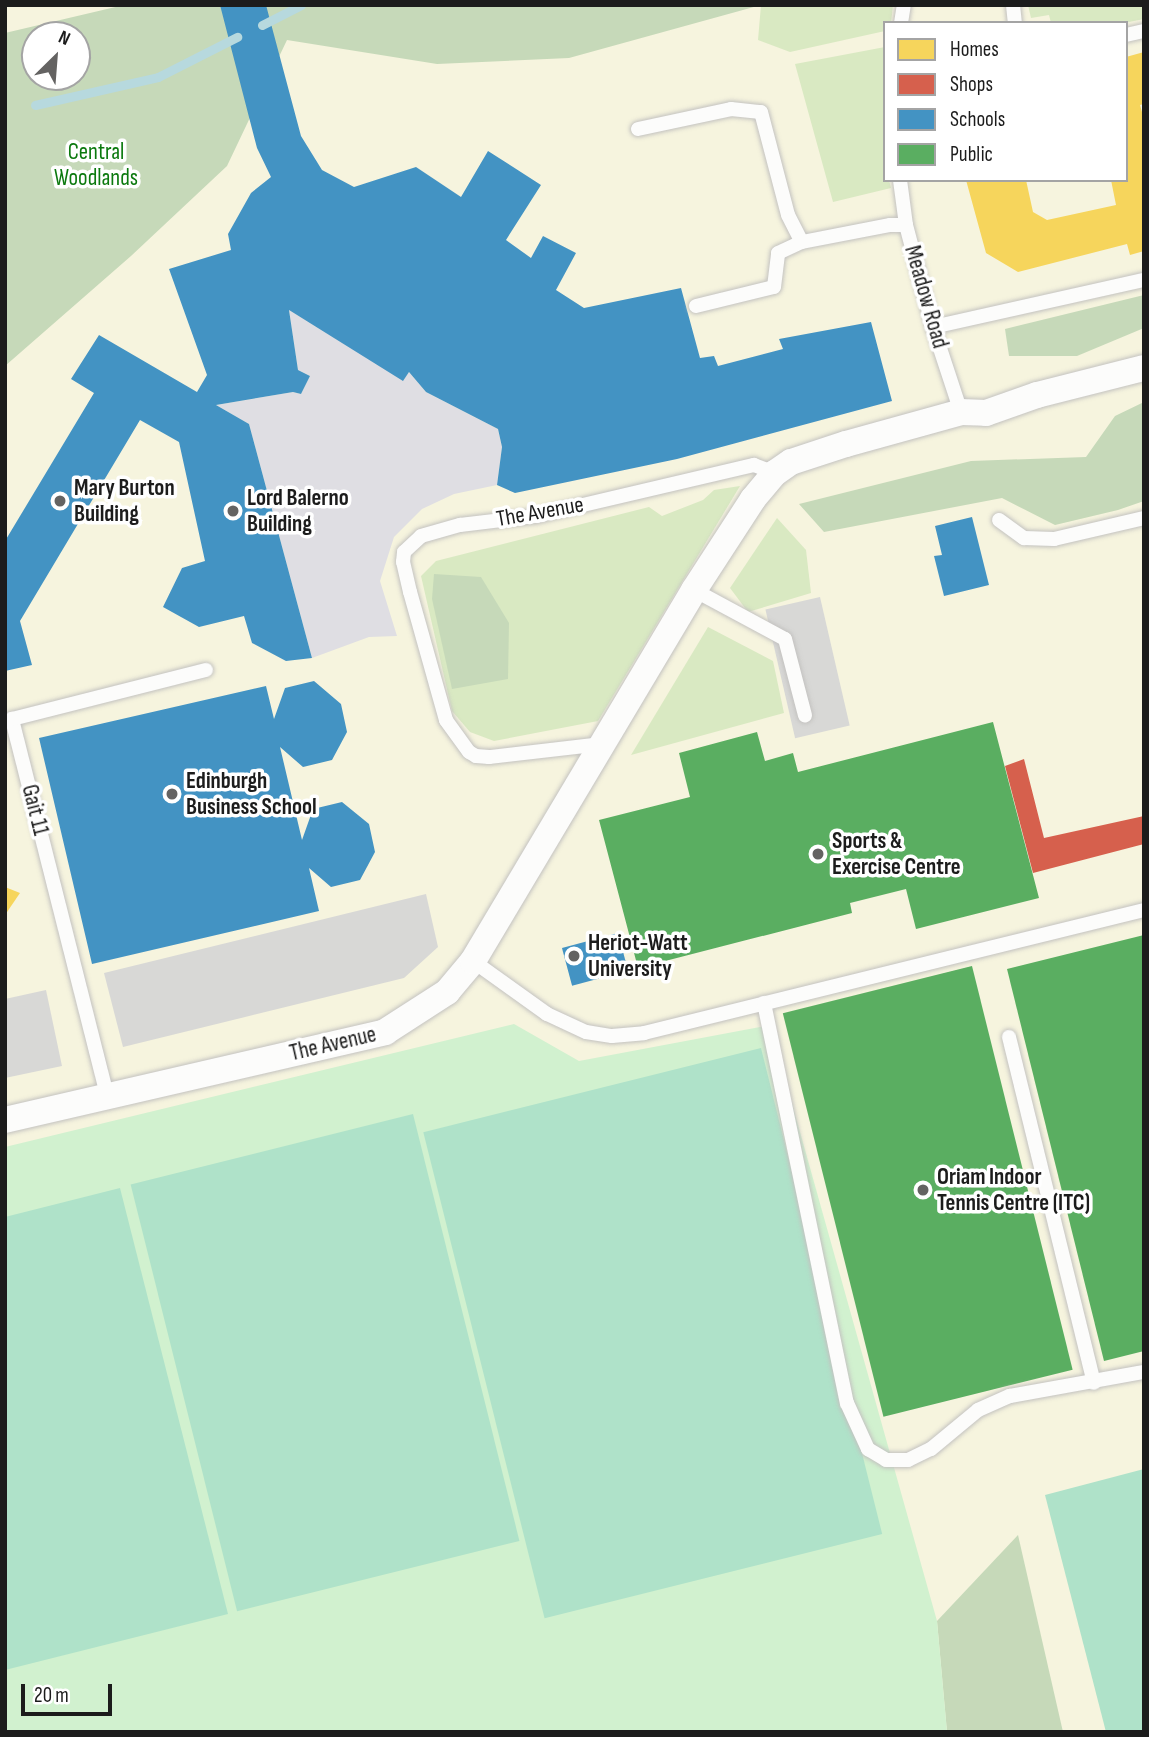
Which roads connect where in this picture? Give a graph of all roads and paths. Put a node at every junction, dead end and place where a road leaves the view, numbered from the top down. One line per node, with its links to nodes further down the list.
1 (638, 129): 4 (lane)
2 (900, 182): 3 (lane, Meadow Road)
3 (906, 225): 4 (lane); 7 (lane, Meadow Road)
4 (802, 242): 6 (lane)
5 (1144, 280): 7 (lane)
6 (696, 306)
7 (933, 327): 9 (lane, Meadow Road)
8 (1144, 368): 9 (street, The Avenue)
9 (961, 412): 10 (street, The Avenue)
10 (775, 473): 13 (street, The Avenue); 16 (lane, The Avenue)
11 (1144, 518): 12 (lane)
12 (999, 520)
13 (694, 590): 15 (lane); 16 (street, The Avenue)
14 (206, 670): 21 (lane, Gait 11)
15 (805, 715)
16 (602, 744): 18 (street, The Avenue)
17 (1144, 910): 19 (lane)
18 (473, 961): 19 (lane); 21 (street, The Avenue)
19 (764, 1003): 24 (lane)
20 (1009, 1037): 24 (lane)
21 (107, 1095): 22 (street, The Avenue)
22 (5, 1119)
23 (1144, 1372): 24 (lane)
24 (1094, 1383)

